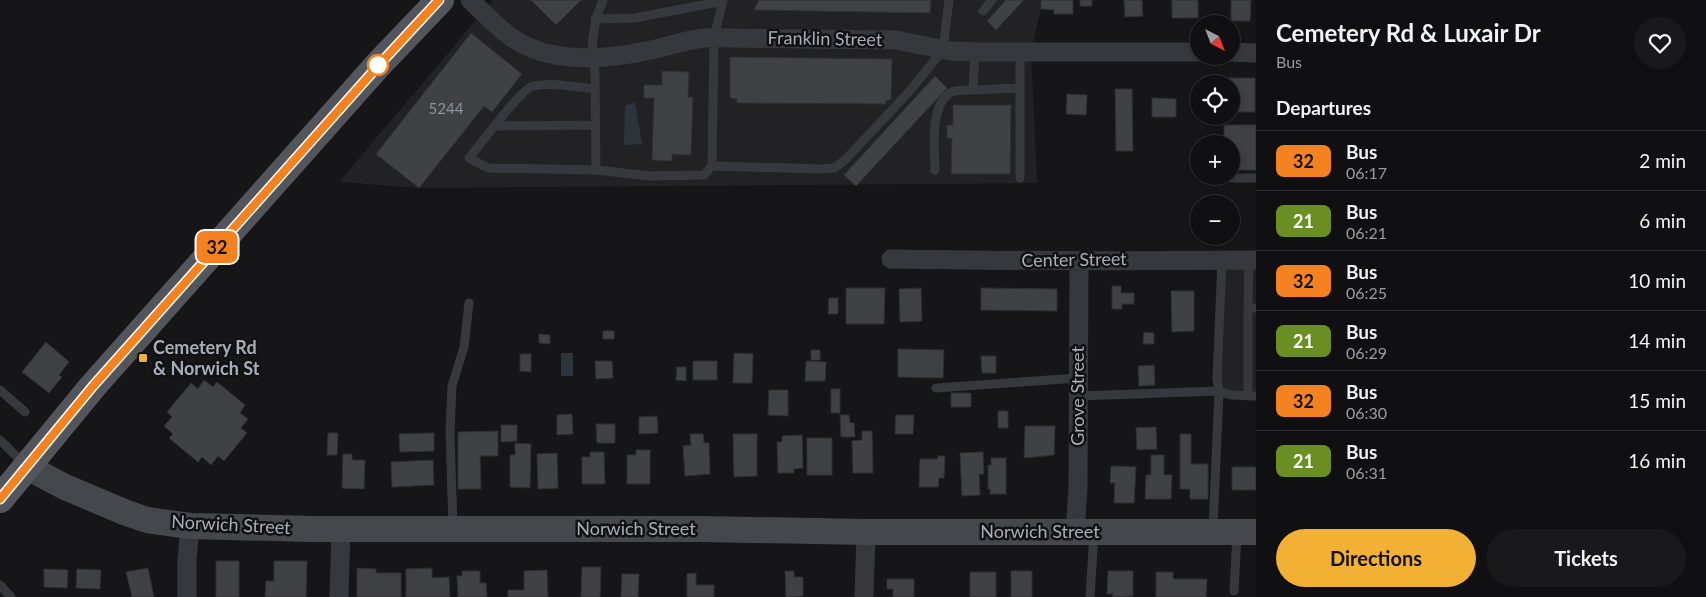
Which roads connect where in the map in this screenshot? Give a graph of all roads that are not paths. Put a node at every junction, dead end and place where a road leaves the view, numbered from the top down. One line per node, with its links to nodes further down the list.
1 (440, 0): 41 (main road)
2 (470, 0): 16 (street, Franklin Street)
3 (603, 0): 8 (lane)
4 (949, 0): 10 (lane)
5 (992, 0): 7 (lane)
6 (723, 1): 8 (lane); 9 (lane)
7 (983, 10)
8 (595, 19): 16 (lane)
9 (714, 38): 10 (street, Franklin Street); 16 (street, Franklin Street); 22 (lane)
10 (943, 50): 11 (street, Franklin Street); 22 (lane)
11 (975, 52): 12 (street, Franklin Street); 19 (lane)
12 (1020, 52): 13 (street, Franklin Street); 18 (lane)
13 (1190, 52)
14 (1240, 52): 15 (street)
15 (1256, 53)
16 (592, 57): 17 (lane)
17 (595, 88): 20 (lane); 21 (lane)
18 (1020, 88): 19 (lane); 25 (lane)
19 (973, 90): 24 (lane)
20 (595, 125): 21 (lane); 23 (lane)
21 (496, 126): 23 (lane)
22 (712, 166): 23 (lane)
23 (596, 170)
24 (935, 170)
25 (1020, 178)
26 (1240, 178): 27 (lane)
27 (1256, 178)
28 (891, 259): 31 (street, Center Street)
29 (1222, 259): 30 (street, Center Street); 31 (street, Center Street); 37 (lane)
30 (1252, 260): 33 (lane)
31 (1079, 262): 34 (street, Grove Street)
32 (469, 303): 45 (lane)
33 (1252, 308): 38 (lane)
34 (1078, 387): 35 (lane); 37 (lane); 46 (street, Grove Street)
35 (936, 388)
36 (0, 390): 39 (lane)
37 (1219, 391): 38 (lane); 48 (lane)
38 (1252, 396)
39 (25, 412)
40 (0, 440): 41 (lane)
41 (27, 467): 42 (main road); 43 (main road, Norwich Street)
42 (0, 499)
43 (190, 526): 44 (main road, Norwich Street); 52 (street)
44 (341, 528): 45 (main road, Norwich Street); 53 (street)
45 (453, 528): 47 (main road, Norwich Street)
46 (1085, 531): 47 (main road, Norwich Street); 48 (main road, Norwich Street); 55 (lane)
47 (866, 532): 54 (street)
48 (1236, 532): 50 (lane)
49 (1, 587): 51 (lane)
50 (1234, 591)
51 (11, 597)
52 (187, 597)
53 (339, 597)
54 (864, 597)
55 (1090, 597)

